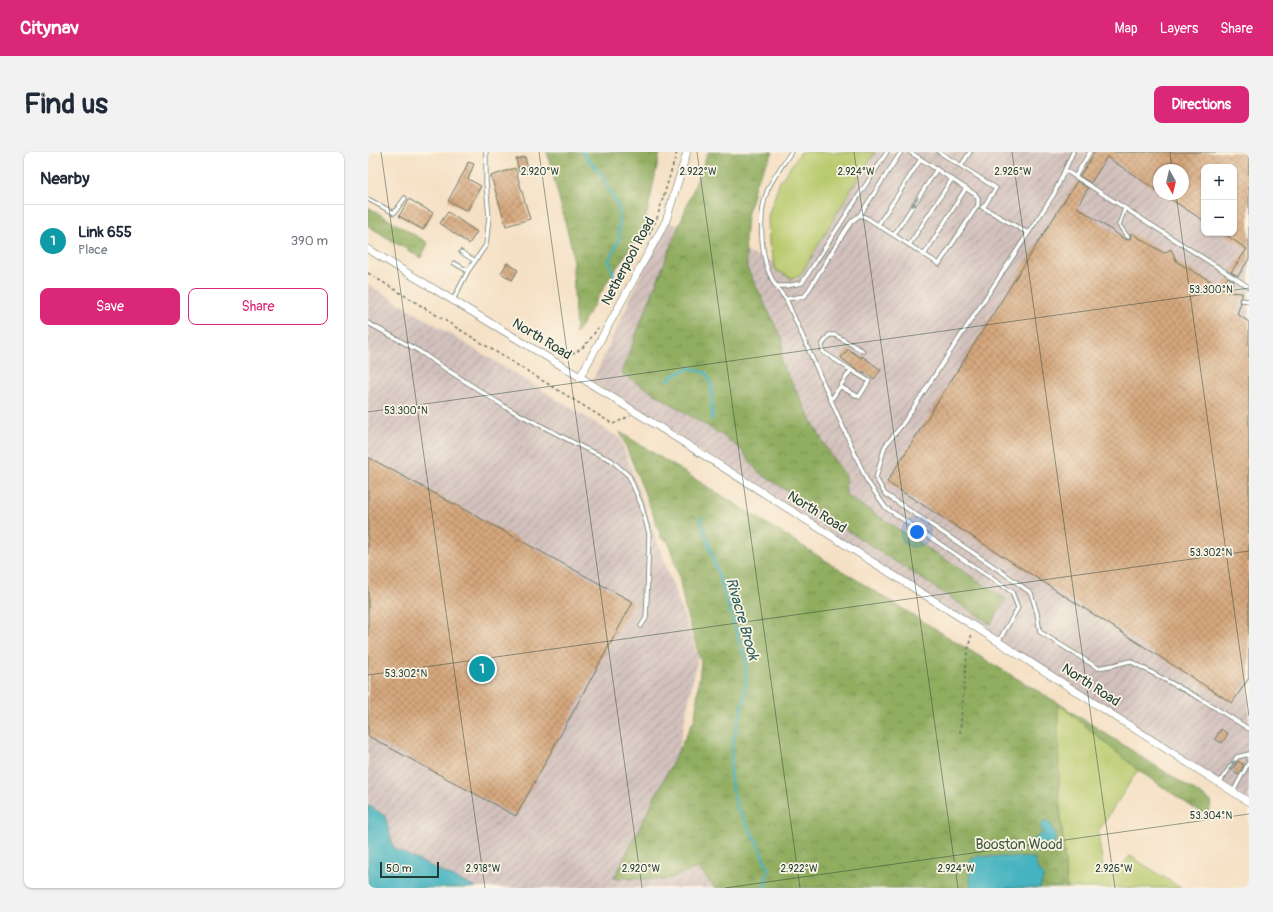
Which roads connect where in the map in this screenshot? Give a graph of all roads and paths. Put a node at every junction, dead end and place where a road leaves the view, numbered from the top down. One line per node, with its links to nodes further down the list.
1 (486, 152): 34 (lane)
2 (677, 152): 29 (path)
3 (687, 152): 49 (street, Netherpool Road)
4 (791, 152): 38 (lane)
5 (887, 152): 38 (lane)
6 (901, 152): 24 (lane)
7 (910, 152): 12 (lane)
8 (939, 152): 13 (lane)
9 (970, 152): 13 (lane)
10 (1074, 152): 15 (lane)
11 (1090, 152): 16 (lane)
12 (921, 159): 14 (lane); 25 (lane)
13 (961, 166): 22 (lane)
14 (937, 169): 17 (lane); 27 (lane, one-way to 27)
15 (1065, 170): 16 (lane); 26 (lane)
16 (1075, 177): 23 (lane)
17 (952, 179): 18 (lane); 30 (lane)
18 (966, 188): 21 (lane); 33 (lane)
19 (405, 198): 20 (lane)
20 (368, 199)
21 (978, 205): 22 (lane); 33 (lane)
22 (983, 208): 26 (lane)
23 (1125, 208): 28 (lane); 39 (lane)
24 (860, 215): 25 (lane); 40 (lane)
25 (878, 226): 27 (lane)
26 (1028, 233): 56 (lane)
27 (894, 235): 30 (lane)
28 (1128, 237)
29 (647, 239)
30 (909, 245): 33 (lane)
31 (368, 249): 41 (street, North Road)
32 (461, 252): 34 (lane)
33 (924, 255)
34 (475, 261): 36 (lane)
35 (454, 263): 36 (lane)
36 (468, 271): 41 (lane)
37 (368, 273): 52 (path)
38 (776, 286): 40 (lane)
39 (1249, 287)
40 (786, 299): 51 (lane)
41 (453, 300): 49 (street, North Road)
42 (1242, 300): 43 (lane)
43 (1249, 301)
44 (368, 323): 53 (lane)
45 (600, 325): 47 (path)
46 (862, 352): 48 (lane)
47 (556, 356)
48 (851, 370): 50 (lane); 50 (lane)
49 (580, 378): 52 (street, North Road)
50 (841, 387): 51 (lane)
51 (831, 400): 55 (lane)
52 (637, 414): 54 (street, North Road)
53 (642, 626)
54 (976, 627): 55 (street, North Road); 57 (path)
55 (998, 642): 59 (street, North Road)
56 (1249, 729)
57 (960, 733)
58 (1249, 754): 59 (lane, one-way to 58); 60 (lane)
59 (1219, 783): 60 (street, North Road)
60 (1233, 792): 61 (street, North Road)
61 (1249, 802)

